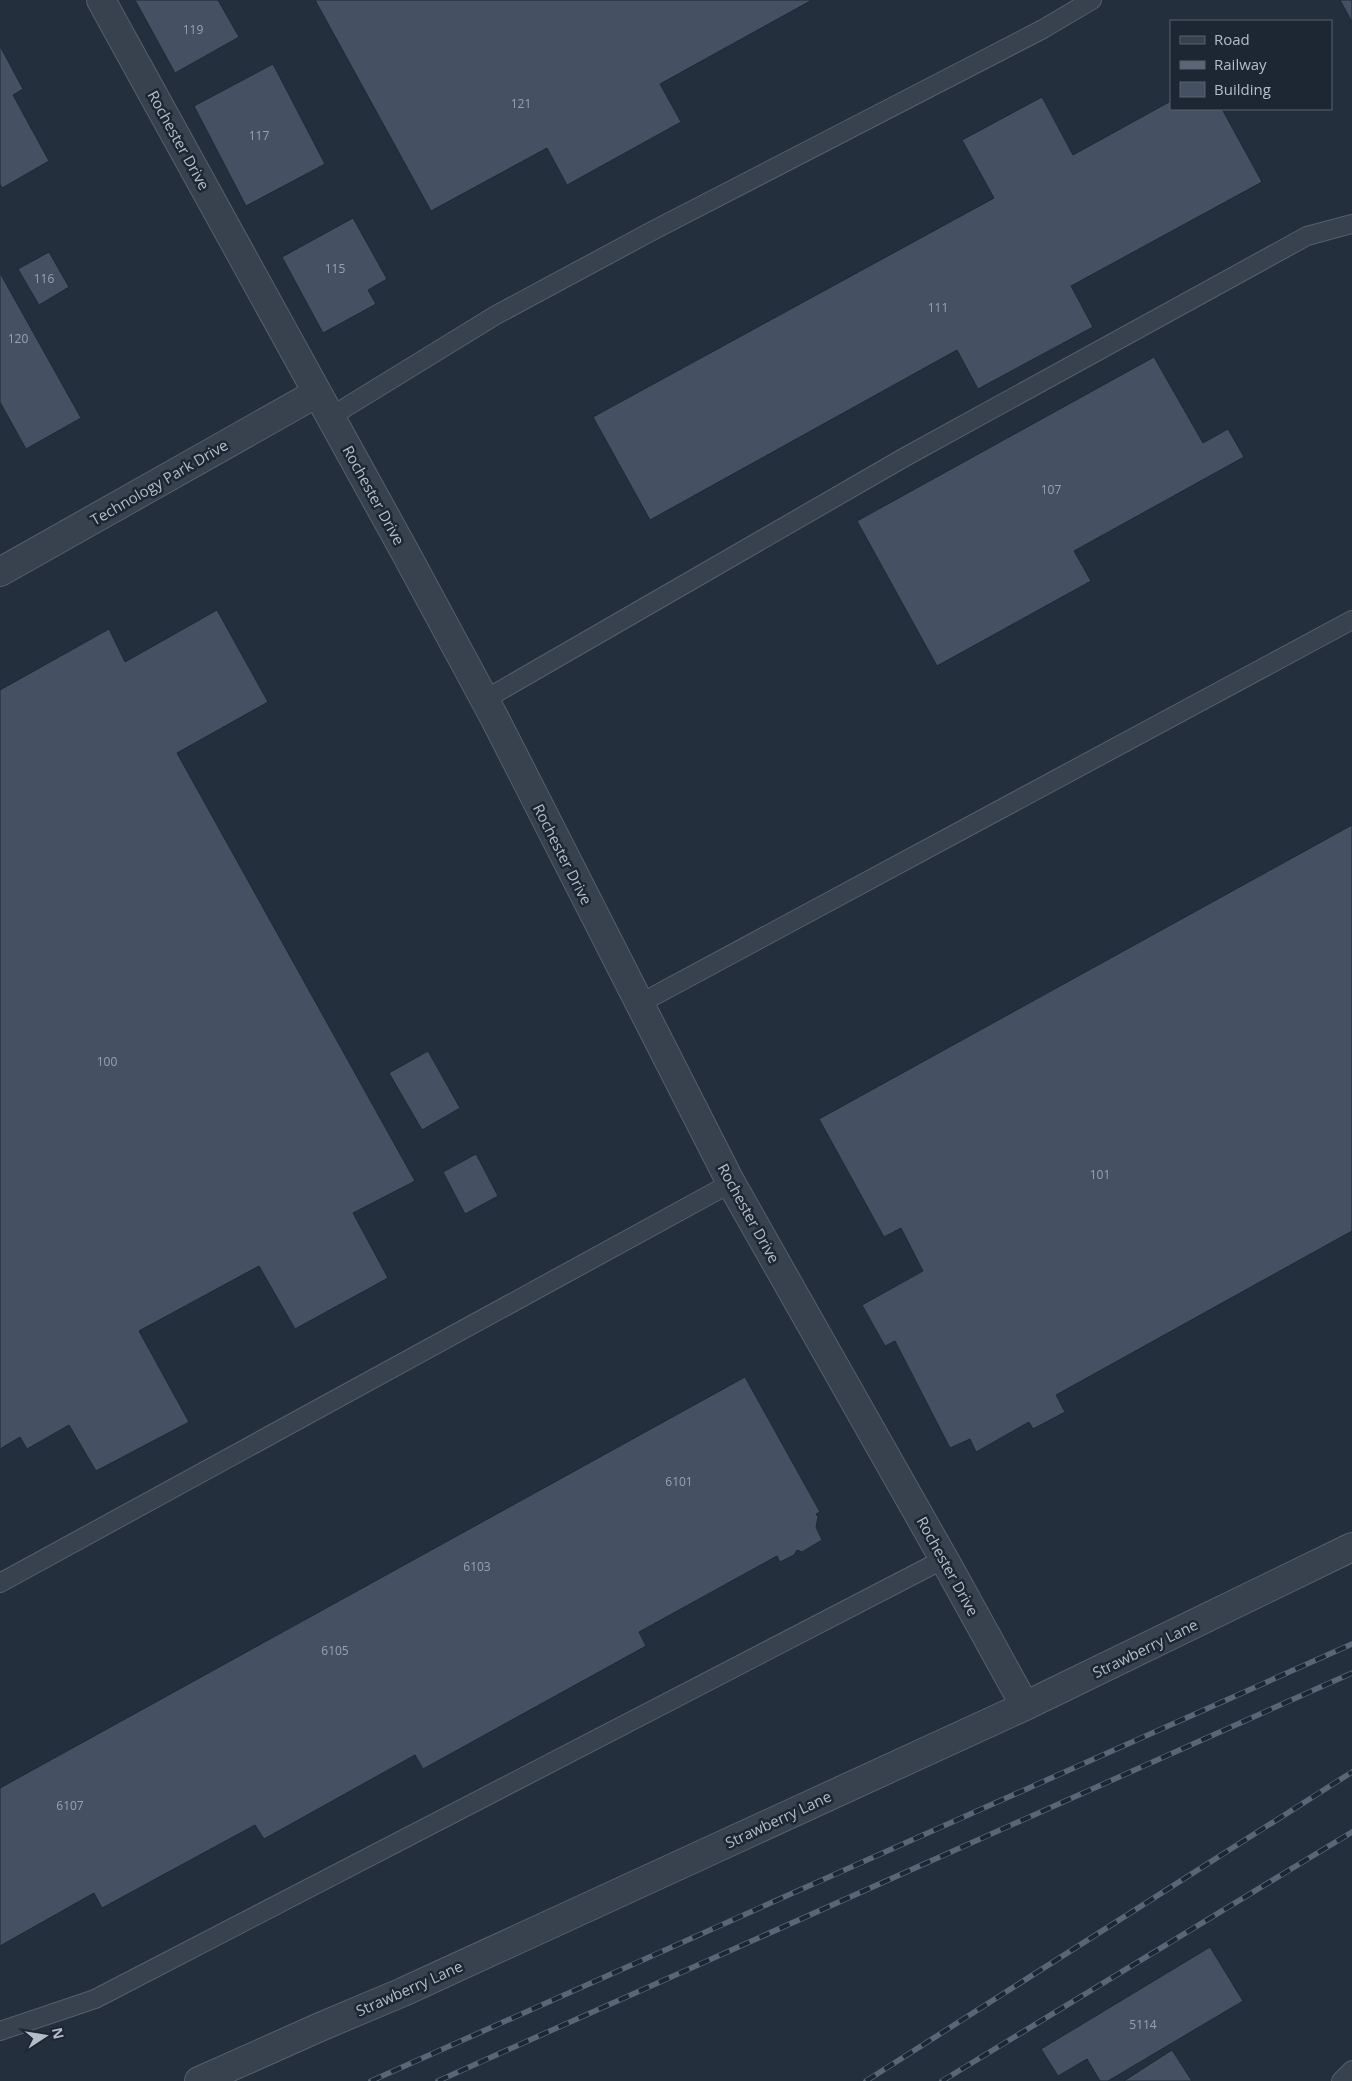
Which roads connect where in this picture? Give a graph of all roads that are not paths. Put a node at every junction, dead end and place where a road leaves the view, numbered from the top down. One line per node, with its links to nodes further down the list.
1 (102, 0): 4 (street, Rochester Drive)
2 (1092, 0): 5 (lane)
3 (1352, 224): 8 (lane)
4 (317, 393): 5 (street, Rochester Drive); 6 (street, Technology Park Drive)
5 (330, 418): 8 (street, Rochester Drive)
6 (0, 572)
7 (1352, 620): 9 (lane)
8 (484, 700): 9 (street, Rochester Drive)
9 (639, 1004): 10 (street, Rochester Drive)
10 (731, 1182): 12 (street, Rochester Drive); 13 (lane)
11 (1352, 1547): 14 (street, Strawberry Lane)
12 (944, 1559): 14 (street, Rochester Drive); 15 (lane)
13 (0, 1583)
14 (1025, 1706): 17 (street, Strawberry Lane)
15 (0, 2031)
16 (1352, 2070): 18 (lane)
17 (198, 2081)
18 (1341, 2081)

